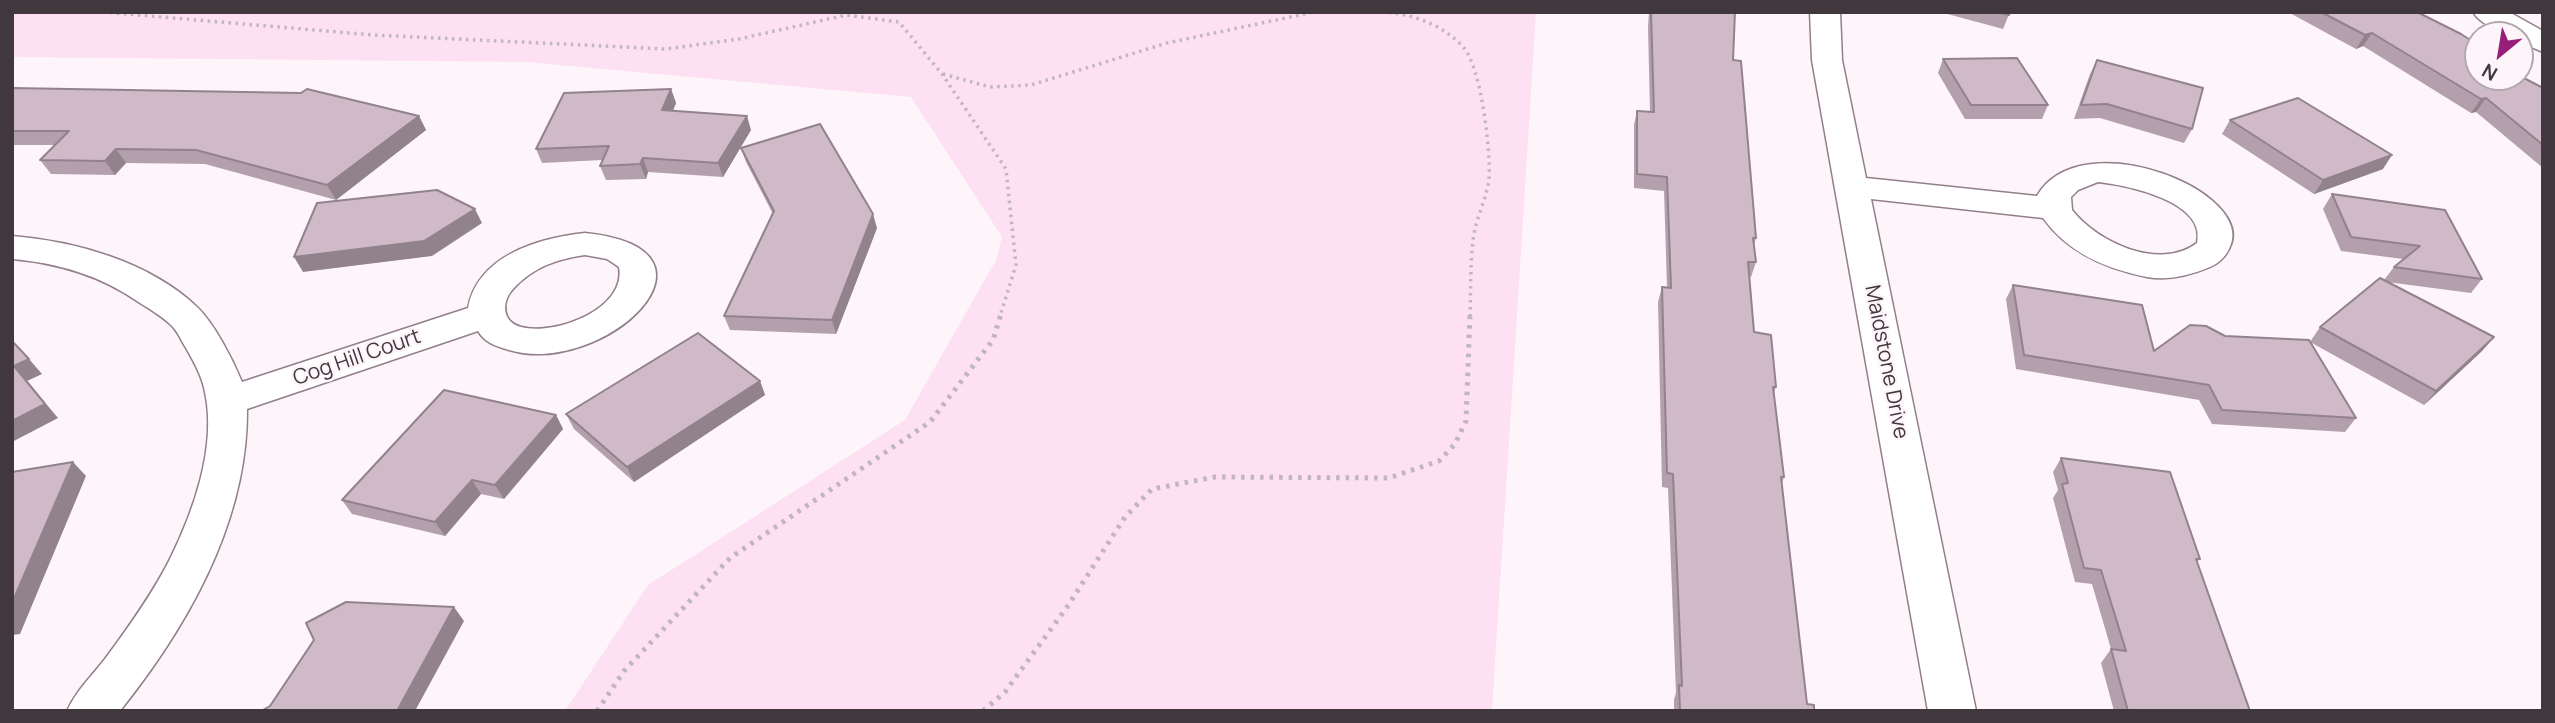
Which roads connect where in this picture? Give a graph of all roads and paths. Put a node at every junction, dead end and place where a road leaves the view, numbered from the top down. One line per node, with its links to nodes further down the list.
1 (103, 12): 7 (path)
2 (1314, 12): 7 (path)
3 (1382, 12): 15 (path)
4 (1825, 12): 8 (street, Maidstone Drive)
5 (2487, 12): 6 (street)
6 (2543, 43)
7 (942, 74): 14 (path)
8 (1853, 187): 9 (street); 16 (street, Maidstone Drive)
9 (2056, 209)
10 (12, 247): 12 (street)
11 (486, 314): 12 (street, Cog Hill Court)
12 (227, 401): 13 (street)
13 (91, 711)
14 (597, 711)
15 (983, 711)
16 (1952, 711)

